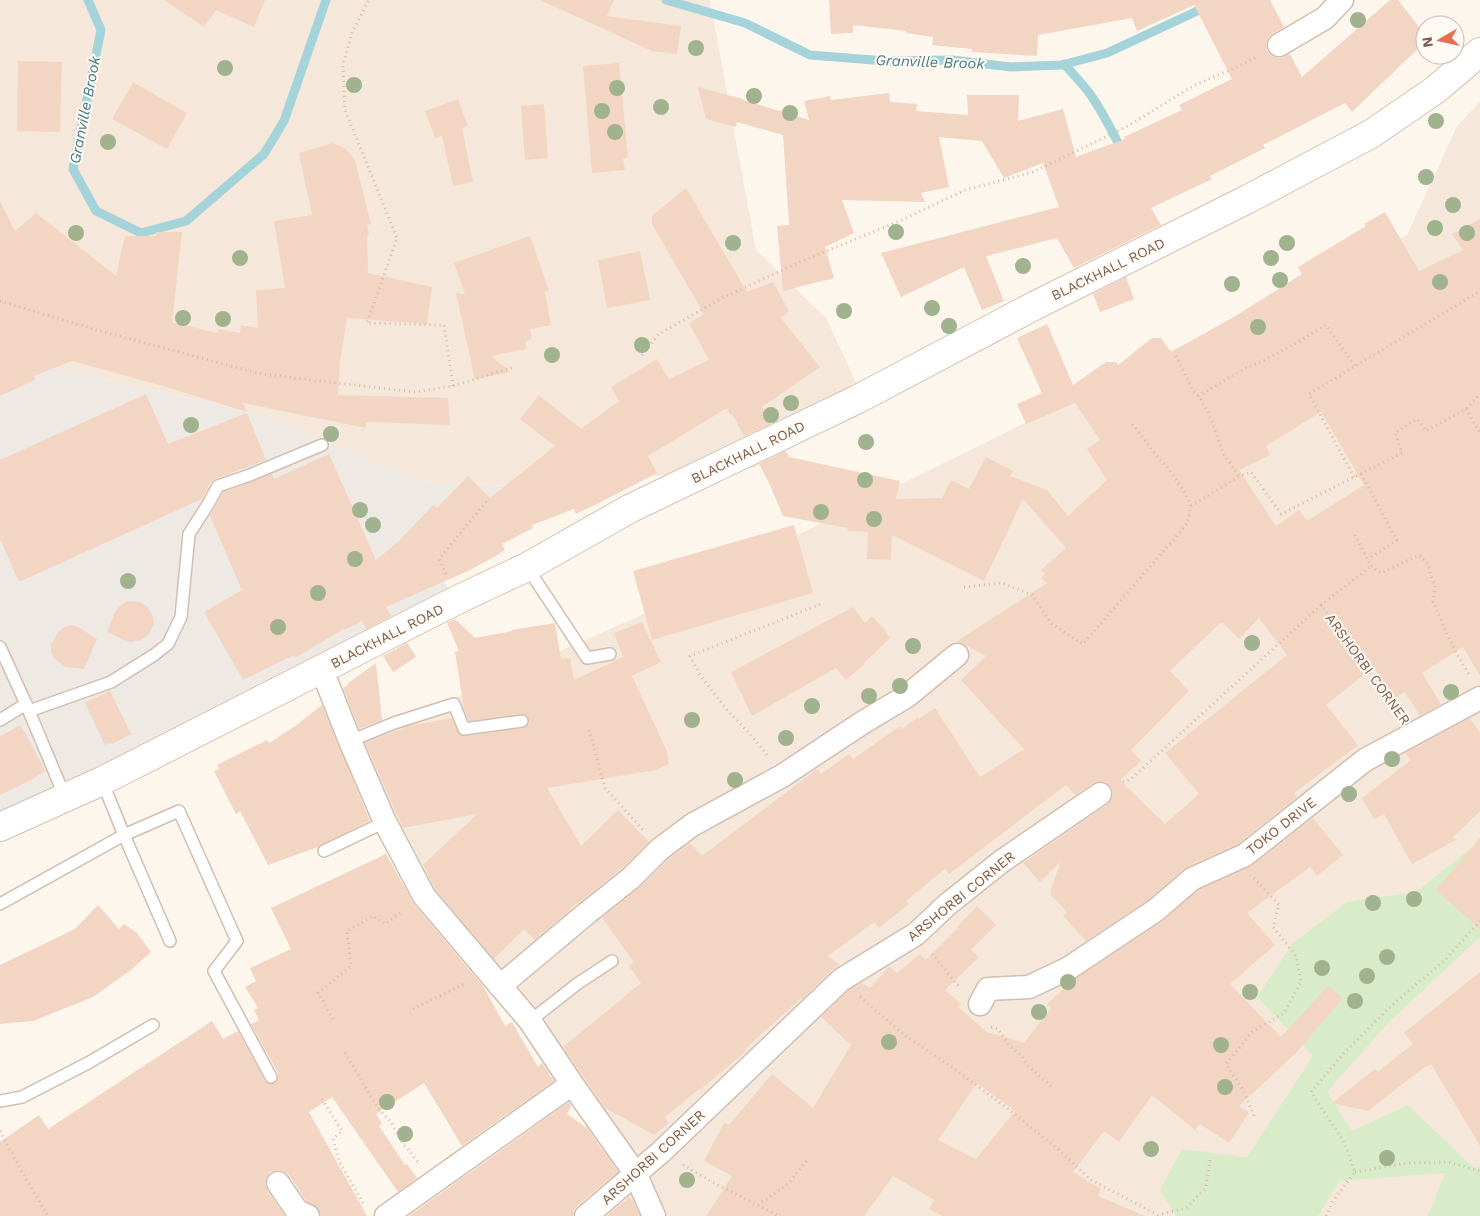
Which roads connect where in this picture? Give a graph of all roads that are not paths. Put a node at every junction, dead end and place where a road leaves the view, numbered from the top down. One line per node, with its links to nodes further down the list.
1 (1342, 0): 2 (street)
2 (1279, 44)
3 (1480, 52): 5 (main road, BLACKHALL ROAD)
4 (322, 445): 11 (lane)
5 (527, 567): 7 (lane); 9 (main road, BLACKHALL ROAD)
6 (0, 647): 11 (lane)
7 (610, 654)
8 (957, 655): 25 (street)
9 (322, 670): 14 (street); 15 (main road, BLACKHALL ROAD)
10 (1480, 698): 26 (street, TOKO DRIVE)
11 (27, 708): 12 (lane); 17 (lane)
12 (0, 720)
13 (522, 721): 14 (lane)
14 (350, 740): 18 (street)
15 (102, 781): 17 (main road, BLACKHALL ROAD); 20 (lane)
16 (1100, 794): 32 (street, ARSHORBI CORNER)
17 (65, 797): 19 (main road, BLACKHALL ROAD)
18 (385, 822): 21 (lane); 25 (street)
19 (0, 827)
20 (124, 835): 22 (lane); 23 (lane); 29 (lane)
21 (324, 851)
22 (0, 904)
23 (170, 941)
24 (612, 961): 27 (lane)
25 (494, 979): 27 (street)
26 (980, 1004)
27 (530, 1021): 30 (street)
28 (153, 1025): 31 (lane)
29 (271, 1077)
30 (572, 1084): 32 (street); 34 (street)
31 (0, 1100)
32 (635, 1173): 36 (street, ARSHORBI CORNER); 37 (street)
33 (278, 1183): 35 (street)
34 (377, 1213)
35 (308, 1216)
36 (586, 1216)
37 (654, 1216)

